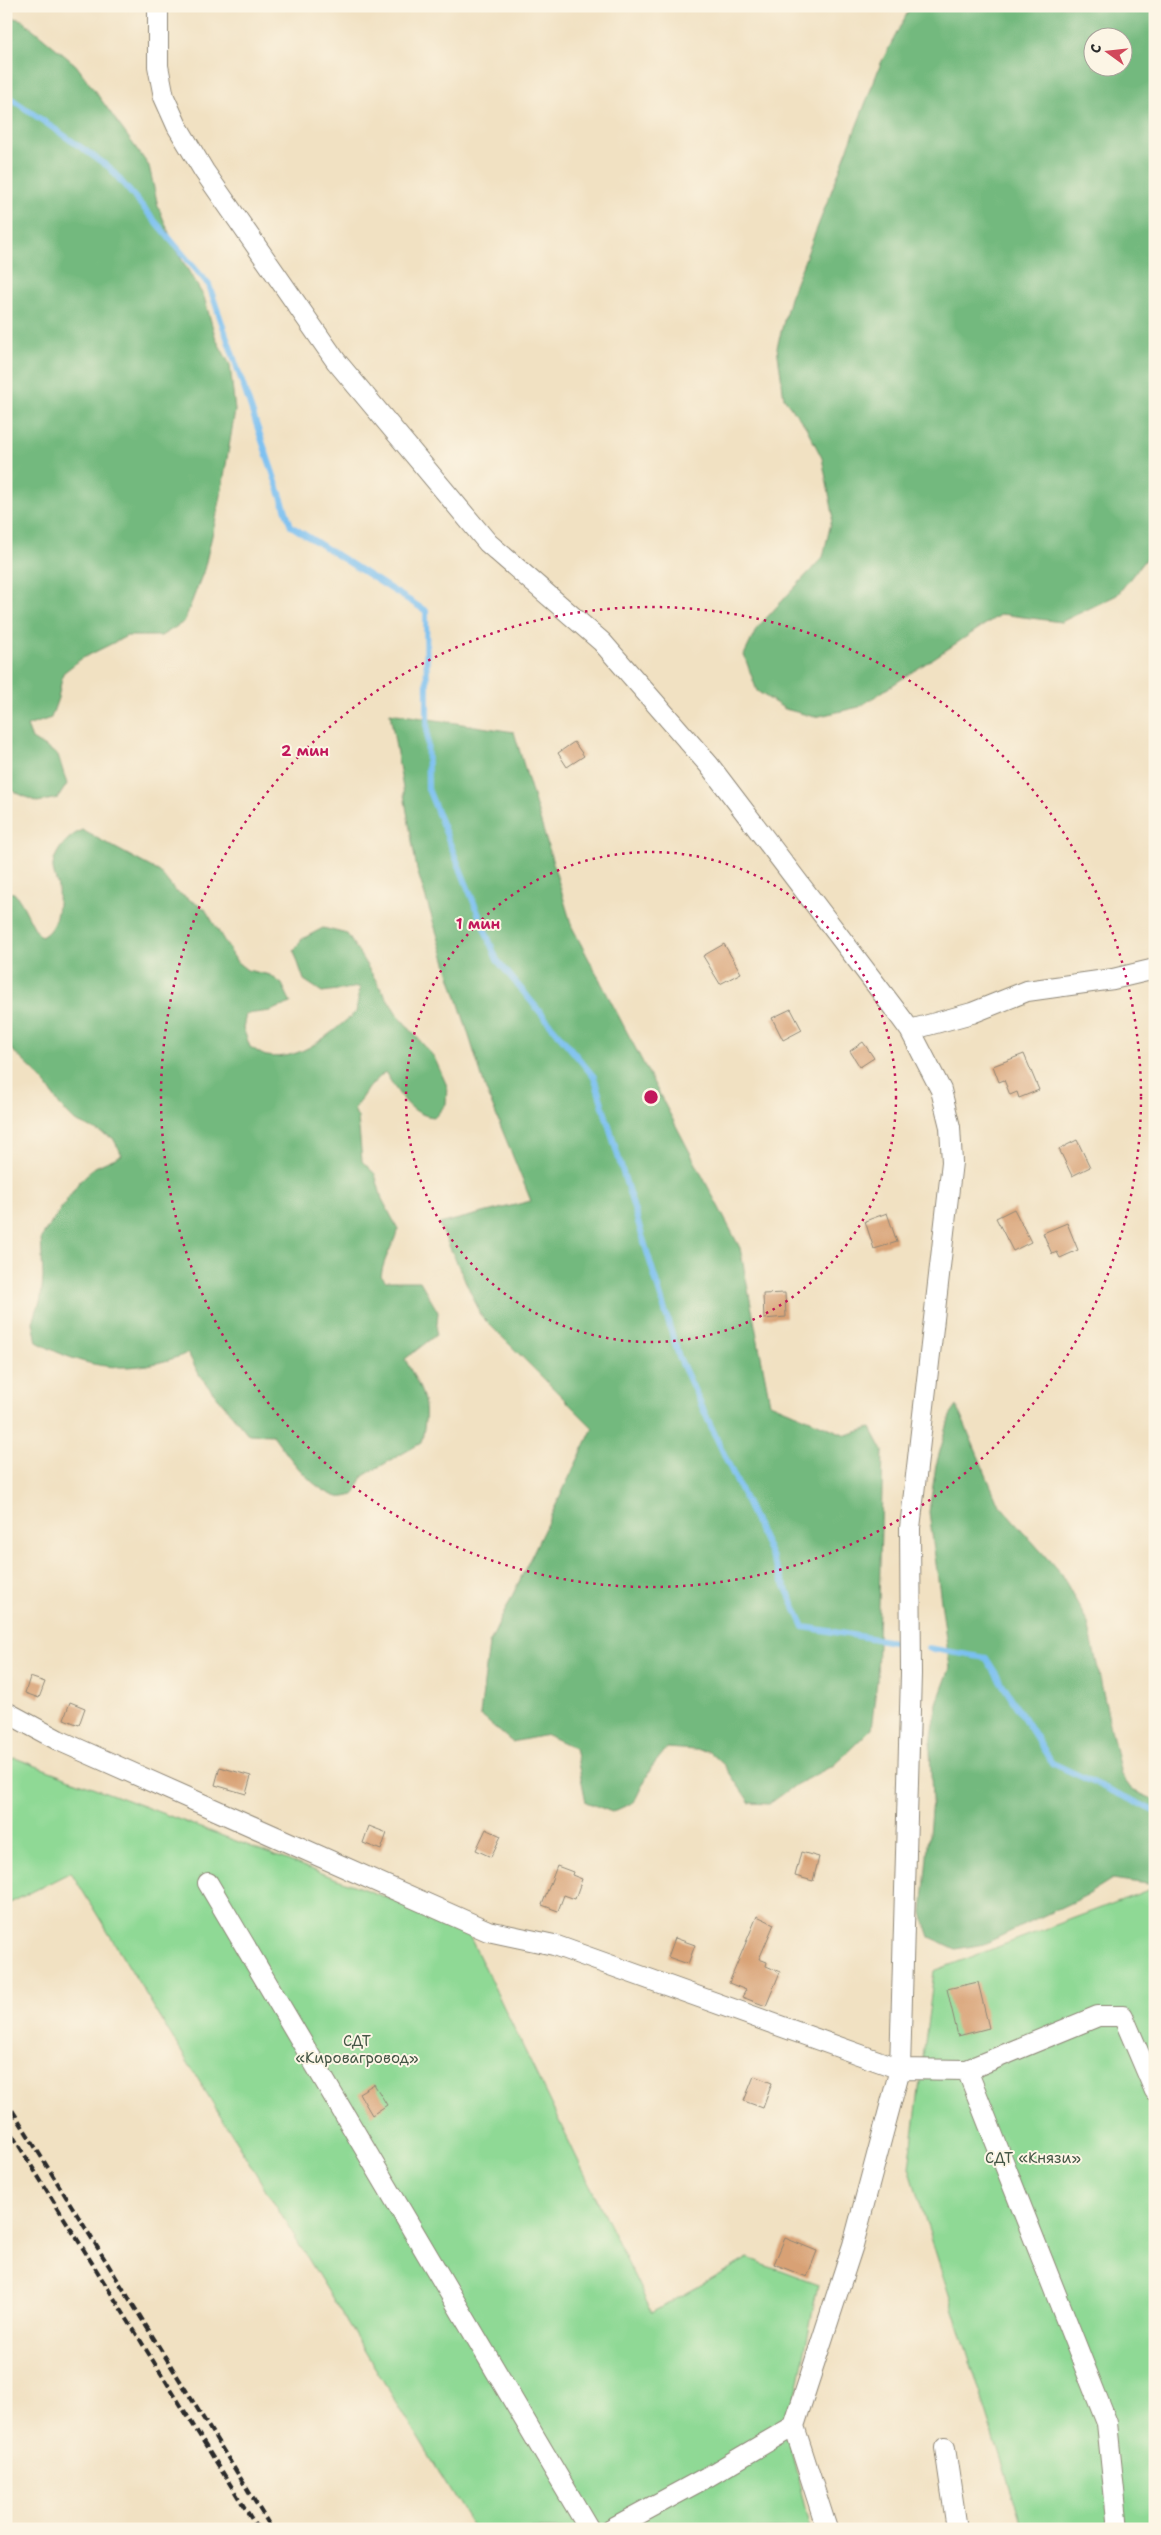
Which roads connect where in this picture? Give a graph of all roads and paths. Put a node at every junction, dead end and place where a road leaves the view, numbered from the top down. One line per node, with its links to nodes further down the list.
1 (158, 6): 3 (street)
2 (1155, 969): 3 (street)
3 (910, 1030): 6 (street)
4 (6, 1712): 6 (street)
5 (208, 1883): 11 (street)
6 (900, 2069): 7 (street); 9 (street)
7 (967, 2070): 8 (street); 15 (street)
8 (1155, 2091)
9 (794, 2426): 12 (street); 13 (street)
10 (945, 2448): 14 (street)
11 (589, 2529)
12 (611, 2529)
13 (826, 2529)
14 (957, 2529)
15 (1118, 2529)

